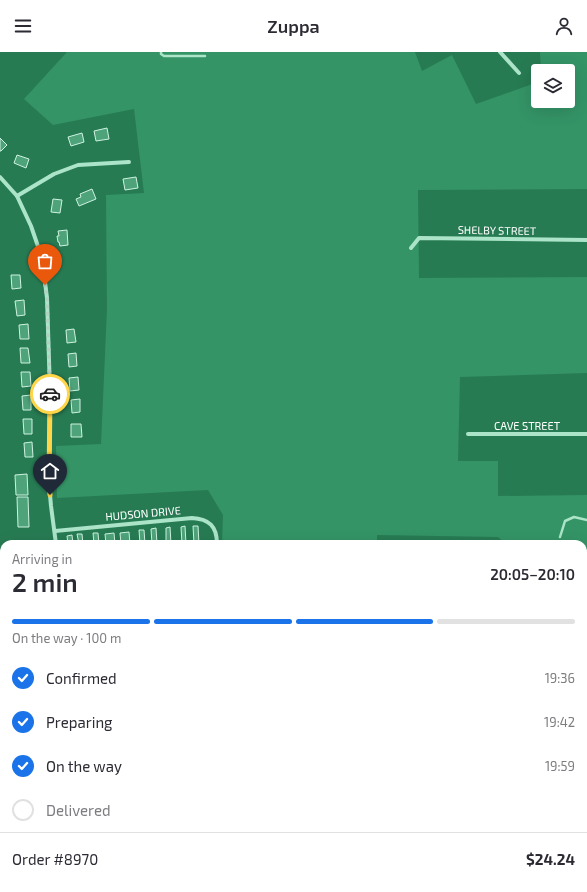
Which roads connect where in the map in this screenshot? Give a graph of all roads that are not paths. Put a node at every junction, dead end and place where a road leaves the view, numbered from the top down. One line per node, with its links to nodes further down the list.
1 (161, 52): 3 (lane)
2 (500, 52): 4 (street)
3 (205, 56)
4 (519, 73)
5 (129, 162): 7 (street)
6 (0, 177): 7 (street)
7 (17, 196): 13 (street)
8 (587, 240): 9 (street, SHELBY STREET)
9 (411, 248)
10 (468, 434): 11 (street, CAVE STREET)
11 (587, 434)
12 (587, 520): 14 (lane)
13 (55, 531): 15 (street); 16 (street, HUDSON DRIVE)
14 (560, 537)
15 (56, 540)
16 (217, 540)

